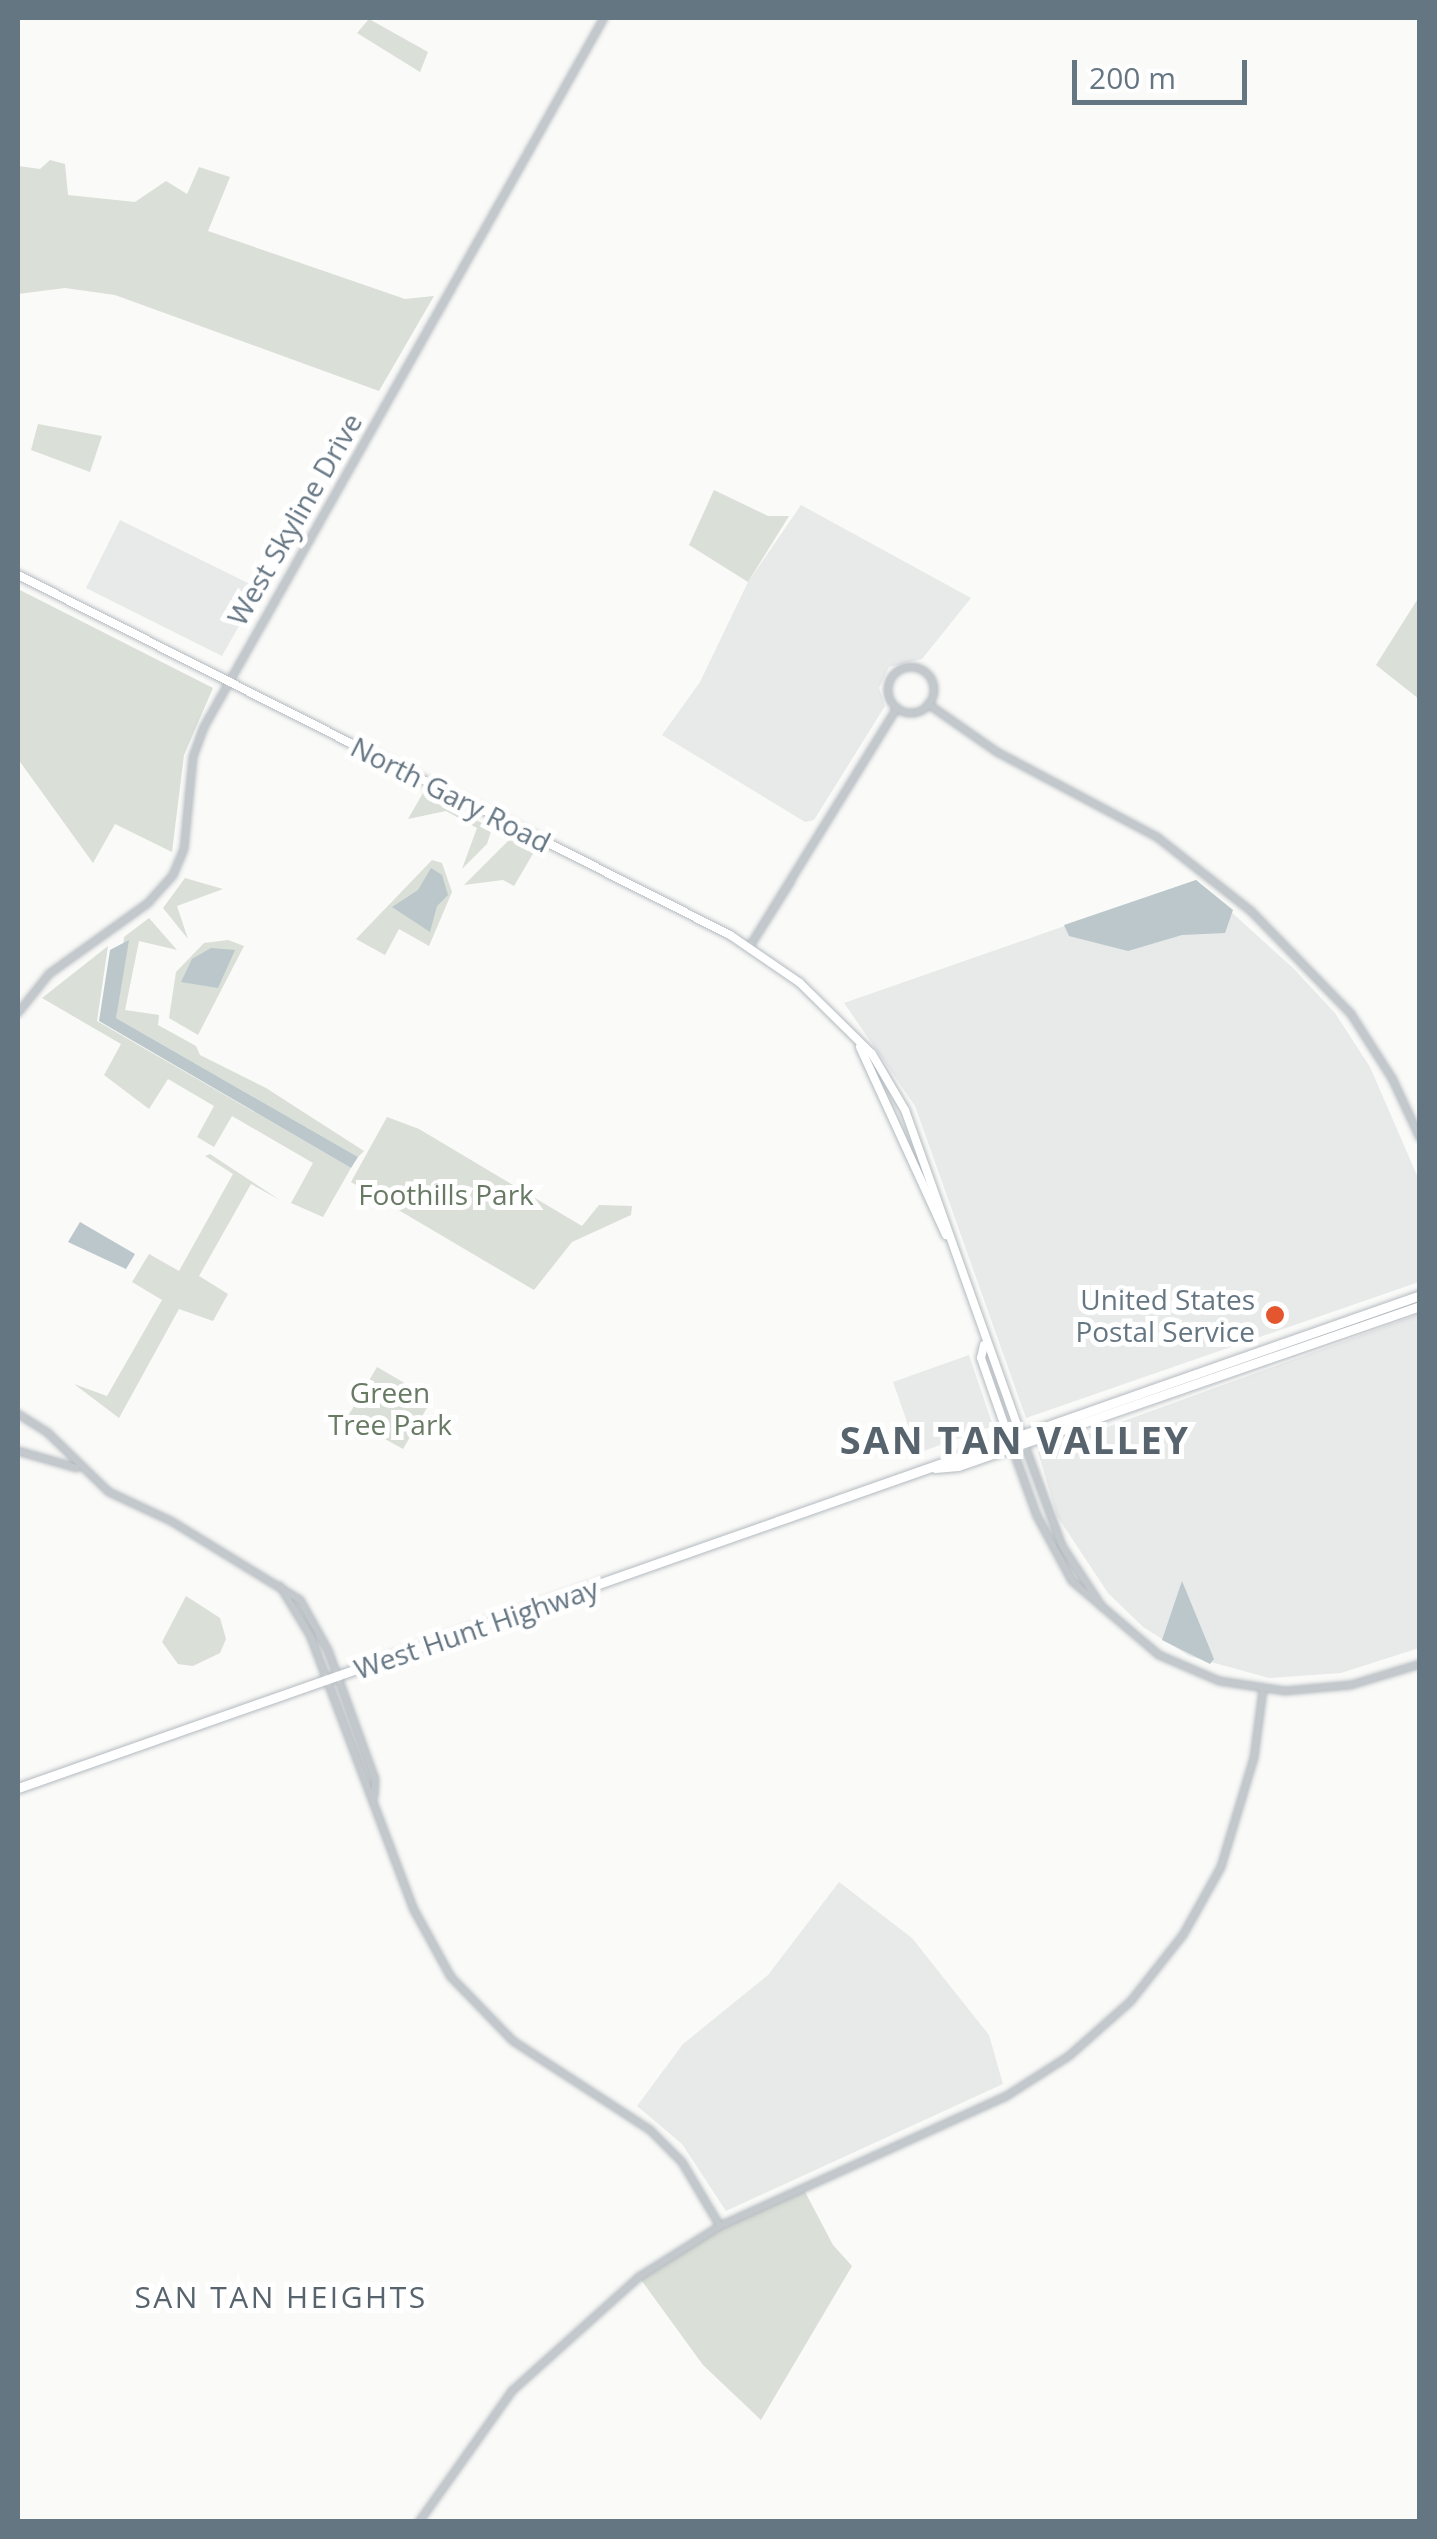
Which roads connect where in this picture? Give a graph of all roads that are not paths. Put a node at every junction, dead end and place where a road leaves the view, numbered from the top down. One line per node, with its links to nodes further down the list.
1 (604, 18): 3 (street, West Skyline Drive)
2 (18, 575): 3 (main road, North Gary Road)
3 (228, 680): 6 (main road, North Gary Road); 7 (street, West Skyline Drive)
4 (928, 704): 5 (street); 5 (street); 8 (street)
5 (897, 708): 6 (street)
6 (750, 946): 12 (main road, North Gary Road)
7 (18, 1013)
8 (1420, 1138)
9 (1420, 1296): 11 (main road, West Hunt Highway)
10 (1420, 1306): 11 (main road, West Hunt Highway)
11 (1348, 1325): 16 (main road, West Hunt Highway)
12 (984, 1345): 13 (main road, North Gary Road); 14 (main road, North Gary Road)
13 (984, 1365): 14 (main road); 17 (main road, North Gary Road)
14 (1001, 1377): 16 (main road, North Gary Road)
15 (18, 1414): 19 (street)
16 (1022, 1438): 17 (main road, West Hunt Highway); 21 (street, North Gary Road)
17 (1010, 1442): 21 (street, North Gary Road); 23 (main road, West Hunt Highway)
18 (18, 1451): 19 (street)
19 (77, 1468): 20 (street)
20 (280, 1586): 23 (street); 24 (street)
21 (1105, 1612): 25 (street, North Gary Road)
22 (1420, 1664): 25 (street, North Gary Road)
23 (338, 1676): 24 (main road, West Hunt Highway); 27 (street)
24 (327, 1680): 26 (main road, West Hunt Highway); 27 (street)
25 (1263, 1690): 28 (street)
26 (18, 1788)
27 (374, 1797): 28 (street)
28 (720, 2226): 29 (street)
29 (419, 2522)

